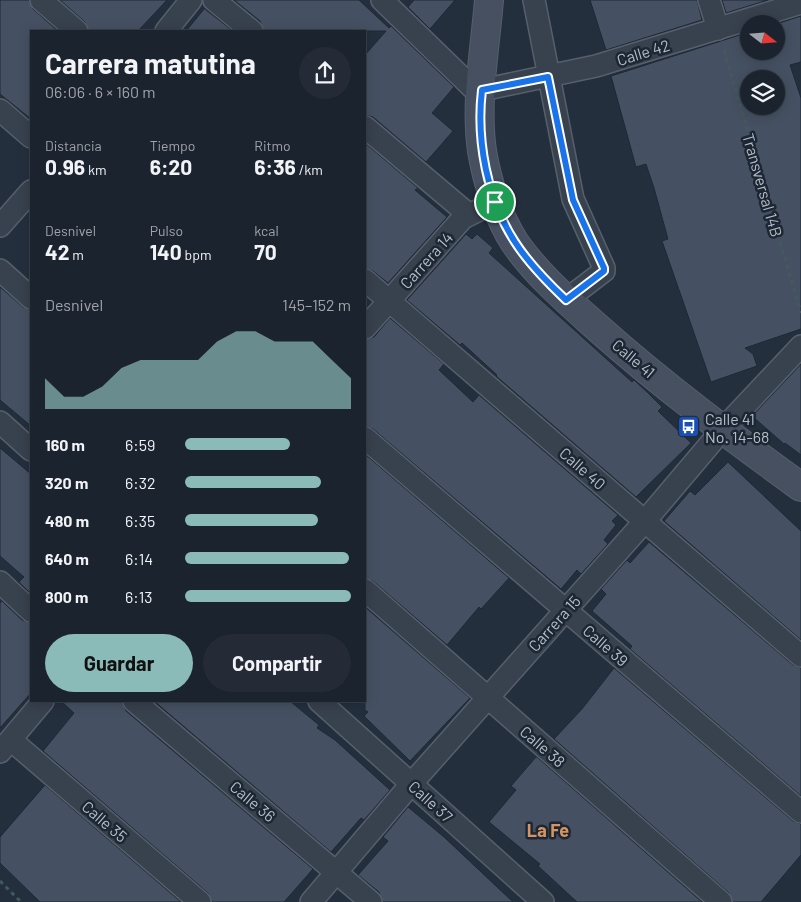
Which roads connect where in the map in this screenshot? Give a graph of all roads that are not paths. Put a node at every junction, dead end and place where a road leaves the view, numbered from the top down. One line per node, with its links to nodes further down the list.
1 (41, 0): 10 (street)
2 (191, 0): 11 (street)
3 (214, 0): 12 (street)
4 (382, 0): 14 (street)
5 (489, 0): 14 (main road, Calle 41)
6 (534, 0): 13 (street)
7 (709, 0): 9 (street)
8 (801, 3): 9 (street, Calle 42)
9 (718, 29): 13 (street, Calle 42)
10 (76, 30)
11 (167, 30)
12 (251, 30)
13 (548, 77): 14 (street, Calle 42); 25 (street)
14 (481, 93): 19 (main road, Calle 41)
15 (0, 110): 17 (street)
16 (366, 128): 20 (street)
17 (30, 136)
18 (30, 191): 21 (street)
19 (495, 202): 20 (street, Carrera 14); 25 (main road, Calle 41)
20 (468, 214): 26 (street, Carrera 14)
21 (0, 226)
22 (0, 270): 24 (street)
23 (366, 281): 26 (street, Calle 40)
24 (30, 297)
25 (566, 300): 30 (main road, Calle 41)
26 (389, 301): 27 (street, Carrera 14); 34 (street, Calle 40)
27 (366, 327)
28 (801, 346): 30 (street, Carrera 15)
29 (0, 422): 32 (street)
30 (722, 430): 33 (main road, Calle 41); 34 (street, Carrera 15)
31 (366, 439): 38 (street, Calle 39)
32 (30, 449)
33 (801, 488)
34 (645, 521): 38 (street, Carrera 15); 39 (street, Calle 40)
35 (0, 582): 37 (street)
36 (366, 591): 40 (street, Calle 38)
37 (30, 610)
38 (565, 611): 40 (street, Carrera 15); 46 (street, Calle 39)
39 (801, 656)
40 (488, 698): 45 (street, Carrera 15); 52 (street, Calle 38)
41 (42, 702): 44 (street)
42 (135, 702): 47 (street, Calle 36)
43 (319, 702): 45 (street, Calle 37)
44 (5, 746): 48 (street, Calle 35)
45 (412, 784): 47 (street, Carrera 15); 51 (street, Calle 37)
46 (801, 812)
47 (337, 872): 49 (street, Carrera 15); 50 (street, Calle 36)
48 (200, 902)
49 (311, 902)
50 (371, 902)
51 (543, 902)
52 (721, 902)

